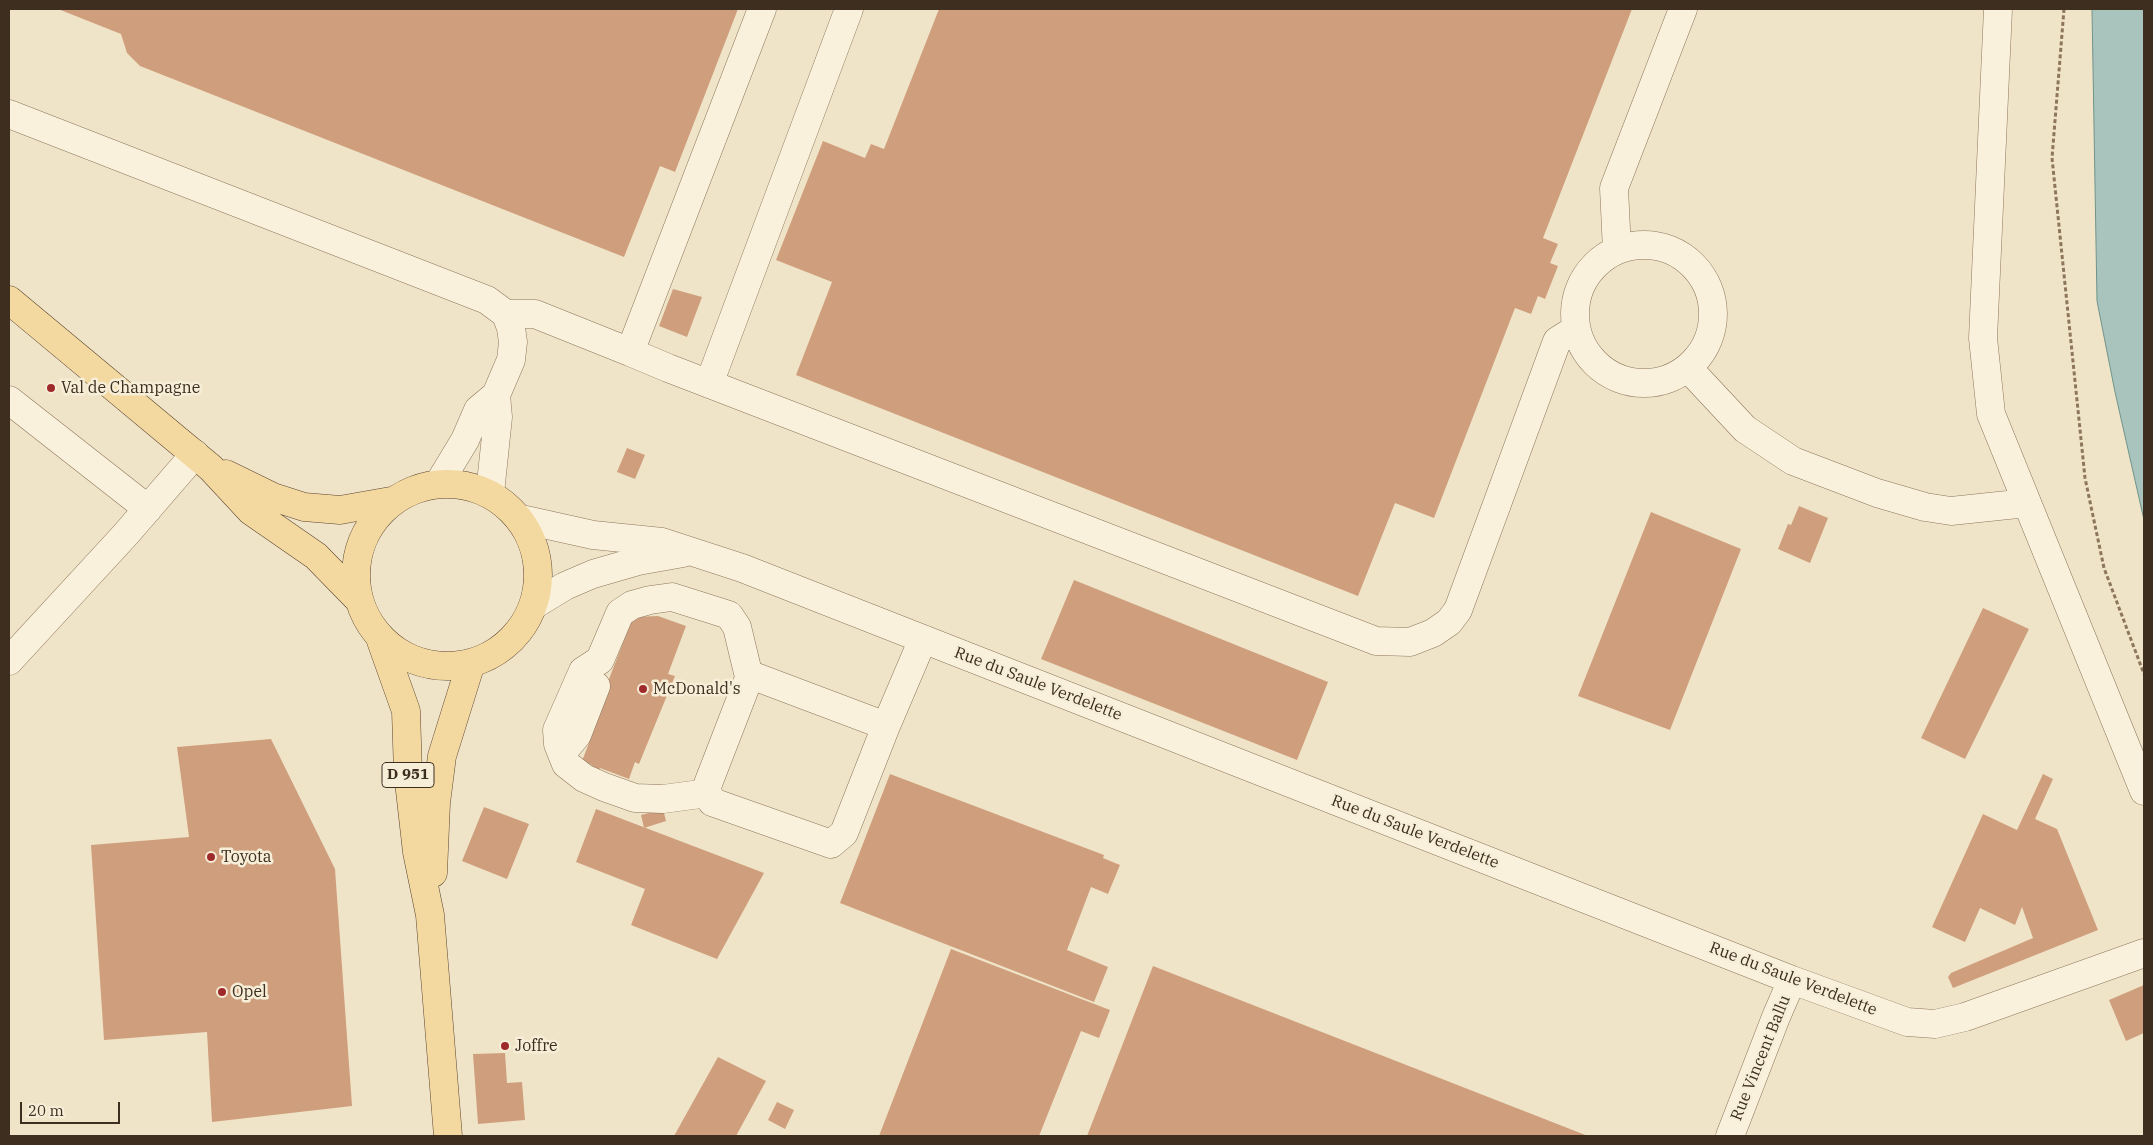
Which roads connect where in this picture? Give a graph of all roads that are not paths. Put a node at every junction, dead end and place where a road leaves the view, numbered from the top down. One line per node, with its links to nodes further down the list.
1 (762, 9): 10 (street)
2 (849, 9): 12 (street)
3 (1683, 9): 6 (street)
4 (1998, 9): 19 (street)
5 (9, 114): 8 (street)
6 (1617, 250): 9 (street); 11 (street)
7 (9, 300): 15 (main road)
8 (506, 314): 10 (street); 13 (street)
9 (1576, 329): 11 (street); 12 (street)
10 (630, 352): 12 (street)
11 (1688, 368): 19 (street)
12 (710, 384)
13 (496, 395): 16 (street); 17 (street)
14 (9, 400): 20 (street)
15 (203, 461): 18 (main road); 20 (street); 23 (main road)
16 (439, 483): 17 (main road); 18 (main road)
17 (490, 493): 21 (main road)
18 (391, 501): 23 (main road)
19 (2027, 503): 31 (street)
20 (148, 509): 27 (street)
21 (521, 519): 22 (street, Rue du Saule Verdelette); 24 (main road)
22 (691, 553): 24 (street, Rue du Saule Verdelette); 26 (street, Rue du Saule Verdelette)
23 (358, 599): 25 (main road)
24 (534, 605): 28 (main road)
25 (380, 638): 28 (main road); 33 (main road, D 951)
26 (923, 639): 30 (street); 35 (street, Rue du Saule Verdelette)
27 (9, 661)
28 (472, 663): 33 (main road, D 951)
29 (750, 681): 30 (street); 32 (street); 32 (street)
30 (886, 726): 32 (street)
31 (2144, 791)
32 (708, 793)
33 (430, 915): 36 (main road, D 951)
34 (2144, 953): 35 (street, Rue du Saule Verdelette)
35 (1792, 980): 37 (street, Rue Vincent Ballu)
36 (448, 1136)
37 (1730, 1136)

